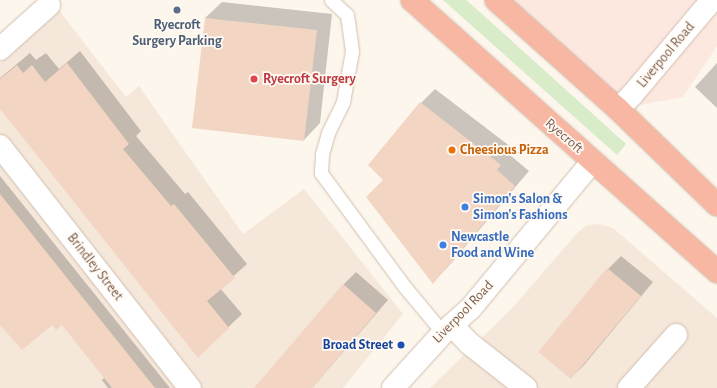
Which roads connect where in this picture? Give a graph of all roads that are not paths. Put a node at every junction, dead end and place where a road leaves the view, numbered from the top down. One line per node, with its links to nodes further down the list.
1 (331, 0): 12 (lane)
2 (412, 0): 9 (highway, Ryecroft)
3 (496, 0): 7 (highway)
4 (712, 0): 7 (street, Liverpool Road)
5 (49, 5): 6 (street)
6 (0, 48)
7 (618, 109): 10 (highway)
8 (0, 146): 14 (street, Brindley Street)
9 (593, 161): 11 (highway, Ryecroft); 12 (street, Liverpool Road)
10 (717, 205)
11 (717, 272)
12 (447, 329): 15 (street, Liverpool Road); 16 (street)
13 (676, 334): 17 (street)
14 (190, 388)
15 (393, 388)
16 (526, 388)
17 (629, 388)

